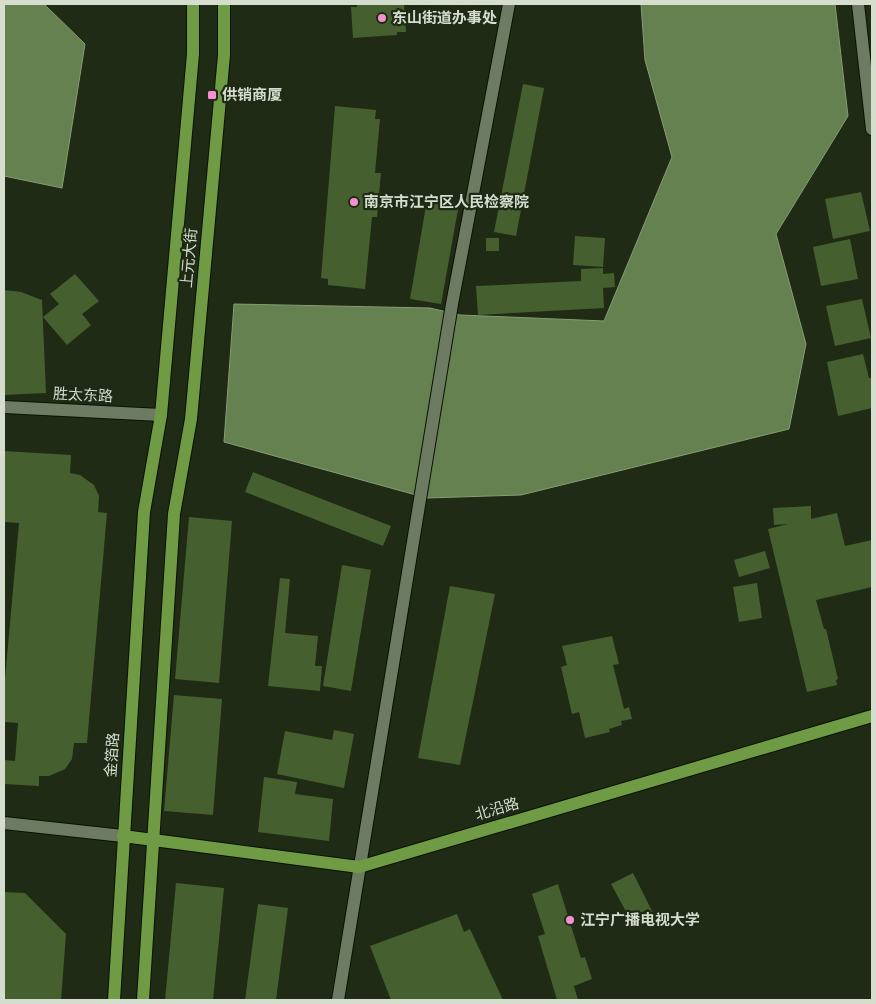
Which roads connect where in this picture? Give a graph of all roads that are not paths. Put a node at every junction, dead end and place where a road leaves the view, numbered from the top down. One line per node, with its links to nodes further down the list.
1 (193, 4): 7 (main road, 上元大街)
2 (224, 4): 12 (main road, 上元大街)
3 (509, 4): 13 (street)
4 (858, 4): 5 (street)
5 (872, 129)
6 (4, 407): 7 (street, 胜太东路)
7 (161, 415): 8 (main road, 上元大街)
8 (144, 512): 11 (main road, 金箔路)
9 (872, 716): 13 (main road, 北沿路)
10 (4, 823): 11 (street)
11 (124, 836): 12 (main road, 北沿路); 14 (main road, 金箔路)
12 (152, 839): 13 (main road, 北沿路); 15 (main road)
13 (359, 867): 16 (street)
14 (114, 1000)
15 (143, 1000)
16 (338, 1000)

